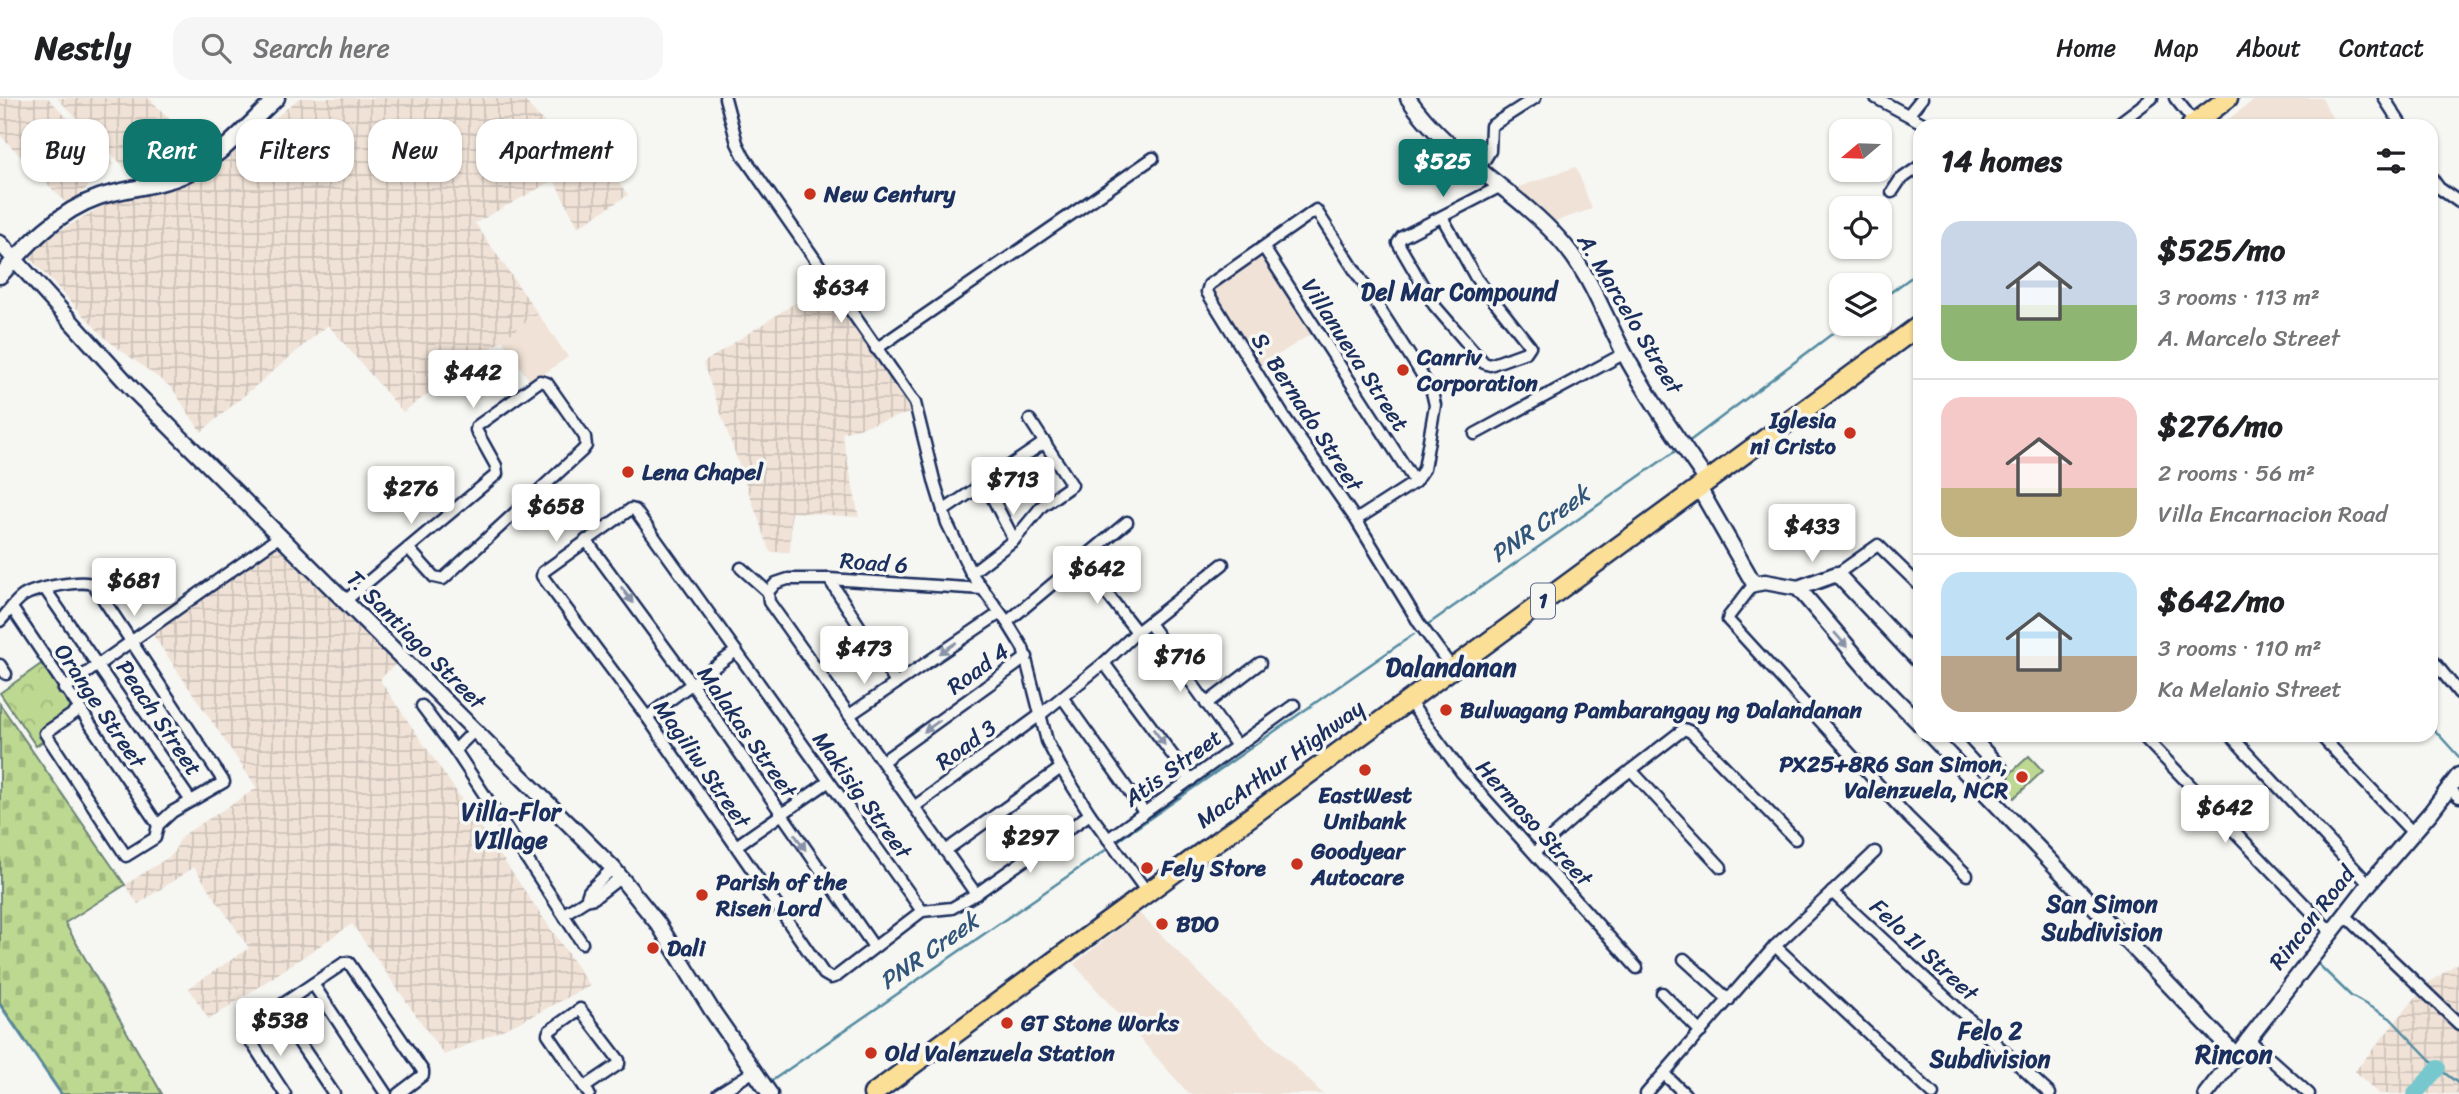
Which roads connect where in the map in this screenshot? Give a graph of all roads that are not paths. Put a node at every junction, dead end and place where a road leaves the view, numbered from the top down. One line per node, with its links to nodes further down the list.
1 (277, 98): 27 (street)
2 (725, 98): 30 (street)
3 (1408, 98): 18 (street, A. Marcelo Street)
4 (1535, 98): 18 (street)
5 (1876, 98): 11 (street)
6 (1922, 98): 11 (street)
7 (2152, 98): 13 (street)
8 (2175, 98): 14 (street)
9 (2228, 98): 15 (highway)
10 (2384, 98): 16 (street)
11 (1909, 114): 12 (street)
12 (1917, 119)
13 (2124, 119)
14 (2189, 119)
15 (2201, 119)
16 (2397, 119)
17 (1153, 158): 30 (street)
18 (1479, 169): 21 (street, A. Marcelo Street)
19 (1913, 171): 22 (street)
20 (2438, 184): 23 (street)
21 (1499, 187): 24 (street); 31 (street, A. Marcelo Street)
22 (1892, 192)
23 (2459, 202)
24 (1441, 218): 24 (street)
25 (0, 243): 27 (street, T. Santiago Street)
26 (1264, 248): 36 (street, Villanueva Street); 36 (street, S. Bernado Street); 39 (street, S. Bernado Street)
27 (14, 258): 28 (street); 41 (street, T. Santiago Street)
28 (0, 276)
29 (1913, 330): 37 (highway, MacArthur Highway / 1)
30 (876, 349): 38 (street)
31 (1625, 353): 33 (street); 37 (street, A. Marcelo Street)
32 (1030, 420): 34 (street)
33 (1475, 435)
34 (1045, 442): 35 (street); 43 (street)
35 (985, 482): 38 (street); 43 (street)
36 (1415, 482): 39 (street)
37 (1703, 484): 52 (street, A. Marcelo Street); 71 (highway, MacArthur Highway / 1)
38 (943, 512): 48 (street)
39 (1356, 520): 71 (street, S. Bernado Street)
40 (1127, 522): 45 (street)
41 (279, 537): 57 (street, T. Santiago Street); 64 (street)
42 (586, 540): 65 (street, Makisig Street); 73 (street, Malakas Street, one-way to 73); 85 (street, Magiliw Street)
43 (1014, 540): 48 (street)
44 (408, 548): 44 (street); 57 (street)
45 (1082, 562): 61 (street); 63 (street)
46 (1223, 564): 62 (street, Road 3)
47 (741, 568): 56 (street)
48 (971, 573): 55 (street)
49 (1837, 574): 51 (street); 53 (street); 66 (street)
50 (830, 579): 55 (street, Road 6); 56 (street, Road 6); 74 (street)
51 (1913, 579)
52 (1754, 584): 53 (street); 118 (street)
53 (1798, 588): 86 (street, one-way to 86)
54 (45, 589): 58 (street); 64 (street); 70 (street, Peach Street)
55 (983, 589): 59 (street)
56 (768, 592): 83 (street)
57 (345, 601): 87 (street, T. Santiago Street)
58 (12, 608): 60 (street); 75 (street, Orange Street)
59 (1000, 613): 61 (street); 74 (street, one-way to 74)
60 (0, 621)
61 (1007, 622): 67 (street)
62 (1149, 623): 63 (street, Road 3); 79 (street)
63 (1136, 632): 68 (street, Road 3)
64 (131, 642): 70 (street); 103 (street)
65 (736, 652): 73 (street); 100 (street, Makisig Street)
66 (1913, 655)
67 (1027, 657): 84 (street); 95 (street, Road 4, one-way to 95)
68 (1104, 663): 77 (street, Road 3); 99 (street, one-way to 99)
69 (1260, 663): 79 (street)
70 (99, 664): 75 (street); 103 (street, Peach Street)
71 (1452, 668): 78 (highway, MacArthur Highway / 1)
72 (2438, 668): 76 (street)
73 (691, 683): 85 (street); 106 (street, Malakas Street)
74 (895, 683): 83 (street)
75 (64, 689): 82 (street, Orange Street)
76 (2459, 694)
77 (1062, 697): 84 (street, Road 3); 105 (street)
78 (1408, 700): 114 (street, Hermoso Street); 120 (highway, MacArthur Highway / 1)
79 (1206, 704): 93 (street)
80 (1294, 705): 93 (street, Atis Street)
81 (422, 706): 94 (street)
82 (79, 710): 108 (street, Orange Street); 108 (street)
83 (851, 714): 95 (street)
84 (1040, 715): 96 (street); 104 (street, Road 3)
85 (647, 717): 112 (street, Magiliw Street)
86 (1913, 717)
87 (475, 730): 94 (street); 117 (street, T. Santiago Street)
88 (1937, 742): 101 (street)
89 (1975, 742): 101 (street)
90 (2149, 742): 126 (street)
91 (2237, 742): 119 (street)
92 (2327, 742): 109 (street)
93 (1237, 746): 99 (street, Atis Street)
94 (455, 750): 124 (street)
95 (883, 761): 104 (street)
96 (1061, 768): 107 (street); 113 (street)
97 (1631, 770): 111 (street); 114 (street); 116 (street)
98 (2459, 775): 102 (street, Rincon Road)
99 (1191, 780): 105 (street, Atis Street)
100 (828, 782): 106 (street); 123 (street, Makisig Street)
101 (1986, 793): 139 (street)
102 (2453, 793): 109 (street, Rincon Road)
103 (191, 800): 108 (street)
104 (915, 807): 113 (street)
105 (1144, 812): 110 (street, Atis Street)
106 (780, 814): 112 (street); 129 (street, Malakas Street, one-way to 129)
107 (1090, 814): 110 (street); 122 (street)
108 (158, 825)
109 (2412, 832): 119 (street, Rincon Road)
110 (1108, 839): 120 (street)
111 (1795, 839)
112 (736, 846): 129 (street, Magiliw Street)
113 (945, 851): 122 (street)
114 (1535, 852): 131 (street, Hermoso Street)
115 (1875, 852): 121 (street)
116 (1721, 867)
117 (617, 873): 124 (street); 140 (street, T. Santiago Street)
118 (1967, 875)
119 (2369, 884): 125 (street, Rincon Road)
120 (1147, 892): 143 (highway, MacArthur Highway / 1)
121 (1832, 892): 128 (street); 153 (street, Felo II Street)
122 (976, 894): 123 (street)
123 (922, 911): 129 (street)
124 (564, 914): 127 (street)
125 (2344, 914): 126 (street, Rincon Road); 136 (street)
126 (2331, 932): 138 (street, Rincon Road)
127 (582, 943)
128 (1775, 946): 134 (street); 152 (street)
129 (873, 947)
130 (1684, 959): 134 (street)
131 (1637, 968)
132 (313, 985): 135 (street); 146 (street); 147 (street)
133 (1662, 993): 137 (street)
134 (1729, 1000): 137 (street)
135 (276, 1008): 144 (street); 145 (street)
136 (2459, 1024)
137 (1701, 1032): 141 (street)
138 (2248, 1038): 139 (street, Rincon Road); 155 (street)
139 (2235, 1054): 154 (street, Rincon Road)
140 (754, 1072): 148 (street); 149 (street, T. Santiago Street)
141 (1664, 1074): 150 (street); 151 (street)
142 (587, 1091): 142 (street)
143 (882, 1091)
144 (285, 1094)
145 (334, 1094)
146 (386, 1094)
147 (398, 1094)
148 (718, 1094)
149 (770, 1094)
150 (1646, 1094)
151 (1685, 1094)
152 (1933, 1094)
153 (2050, 1094)
154 (2206, 1094)
155 (2309, 1094)

